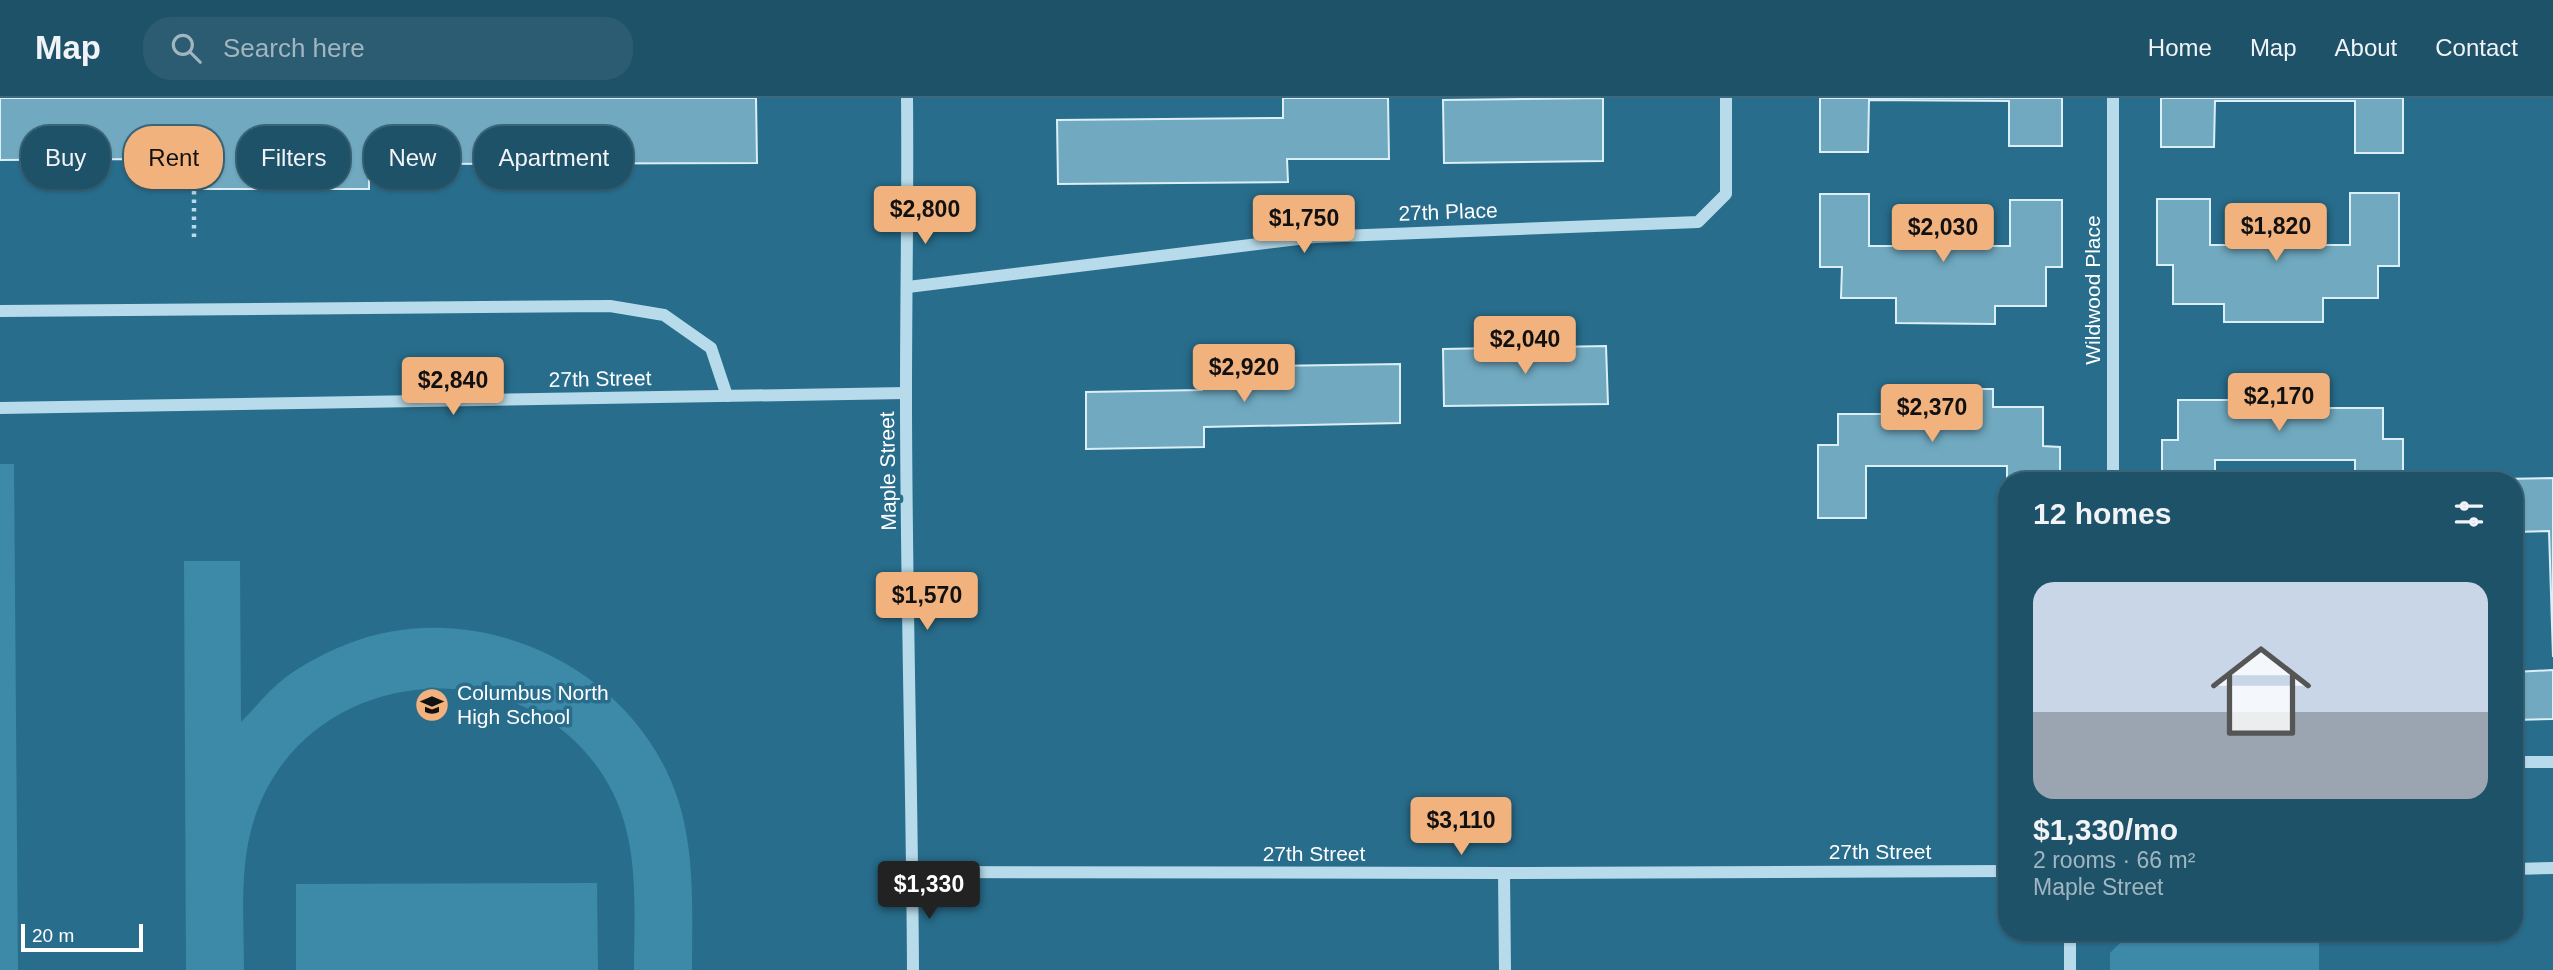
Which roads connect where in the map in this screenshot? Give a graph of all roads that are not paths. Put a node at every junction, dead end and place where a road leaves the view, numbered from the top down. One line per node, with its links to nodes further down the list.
1 (907, 98): 4 (street, Maple Street)
2 (1726, 98): 4 (street, 27th Place)
3 (2113, 98): 9 (street, Wildwood Place)
4 (908, 287): 6 (street, Maple Street)
5 (0, 311): 7 (street)
6 (906, 393): 7 (street, 27th Street); 15 (street, Maple Street)
7 (727, 396): 8 (street, 27th Street)
8 (0, 408)
9 (2113, 472)
10 (2523, 762): 11 (street)
11 (2553, 762)
12 (2523, 869): 13 (street)
13 (2553, 869)
14 (1998, 871): 16 (street, 27th Street)
15 (914, 872): 16 (street, 27th Street); 18 (street, Maple Street)
16 (1504, 873): 19 (street)
17 (2070, 941): 20 (street)
18 (913, 970)
19 (1505, 970)
20 (2070, 970)

